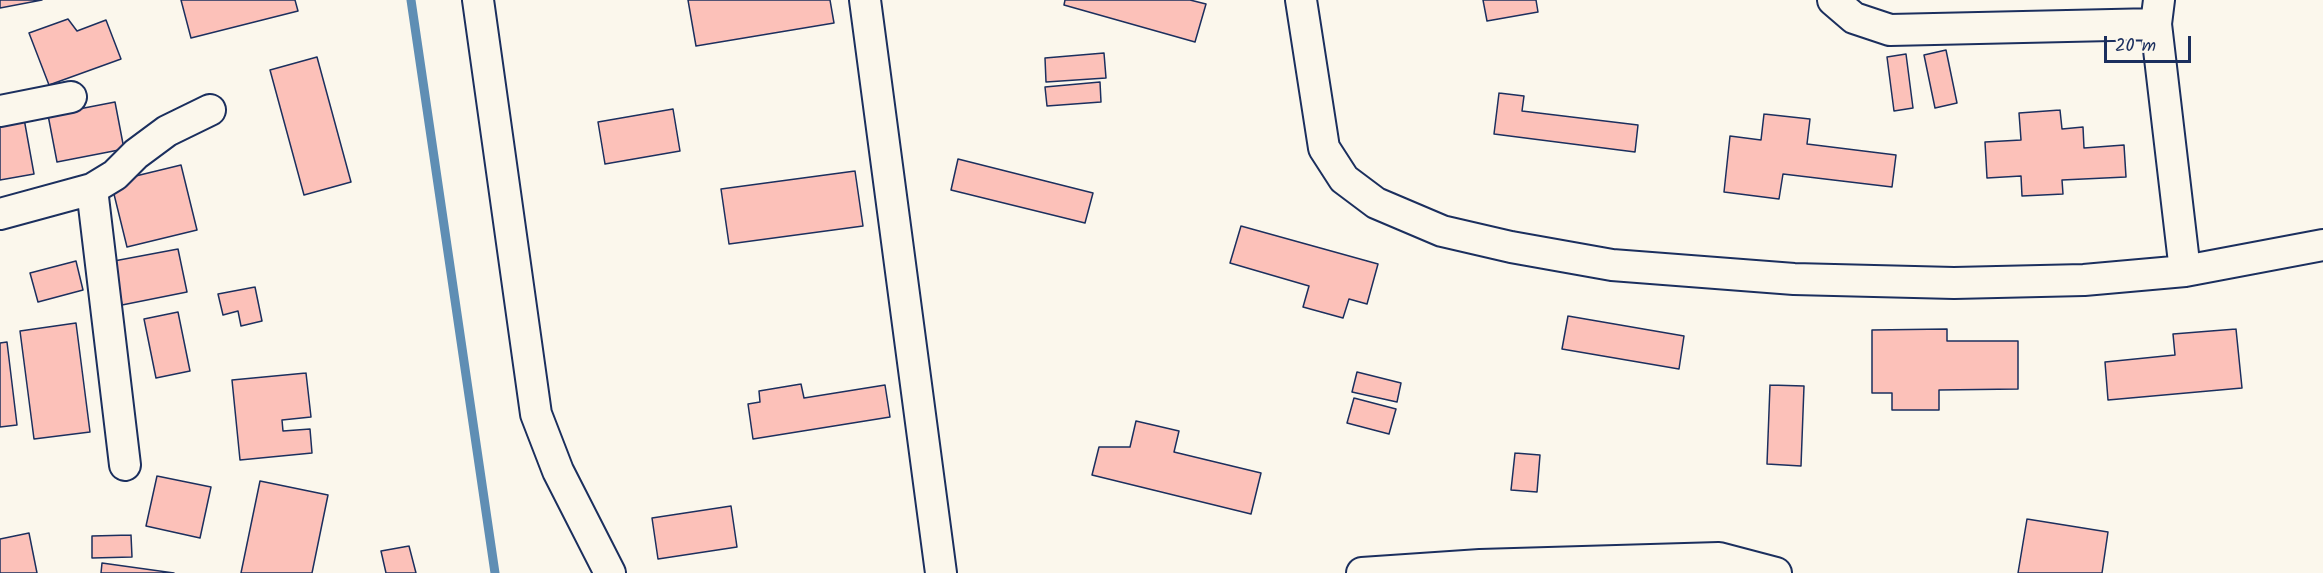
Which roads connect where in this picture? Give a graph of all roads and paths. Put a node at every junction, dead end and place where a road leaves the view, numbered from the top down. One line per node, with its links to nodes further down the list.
1 (478, 0): 14 (street)
2 (865, 0): 15 (street)
3 (1300, 0): 12 (street)
4 (1833, 0): 5 (street)
5 (2158, 12): 12 (street)
6 (71, 97): 8 (street)
7 (210, 110): 9 (street)
8 (0, 111)
9 (92, 189): 10 (street); 13 (street)
10 (0, 214)
11 (2323, 245): 12 (street)
12 (2185, 272)
13 (125, 465)
14 (610, 573)
15 (941, 573)
16 (1362, 573): 17 (street)
17 (1776, 573)

